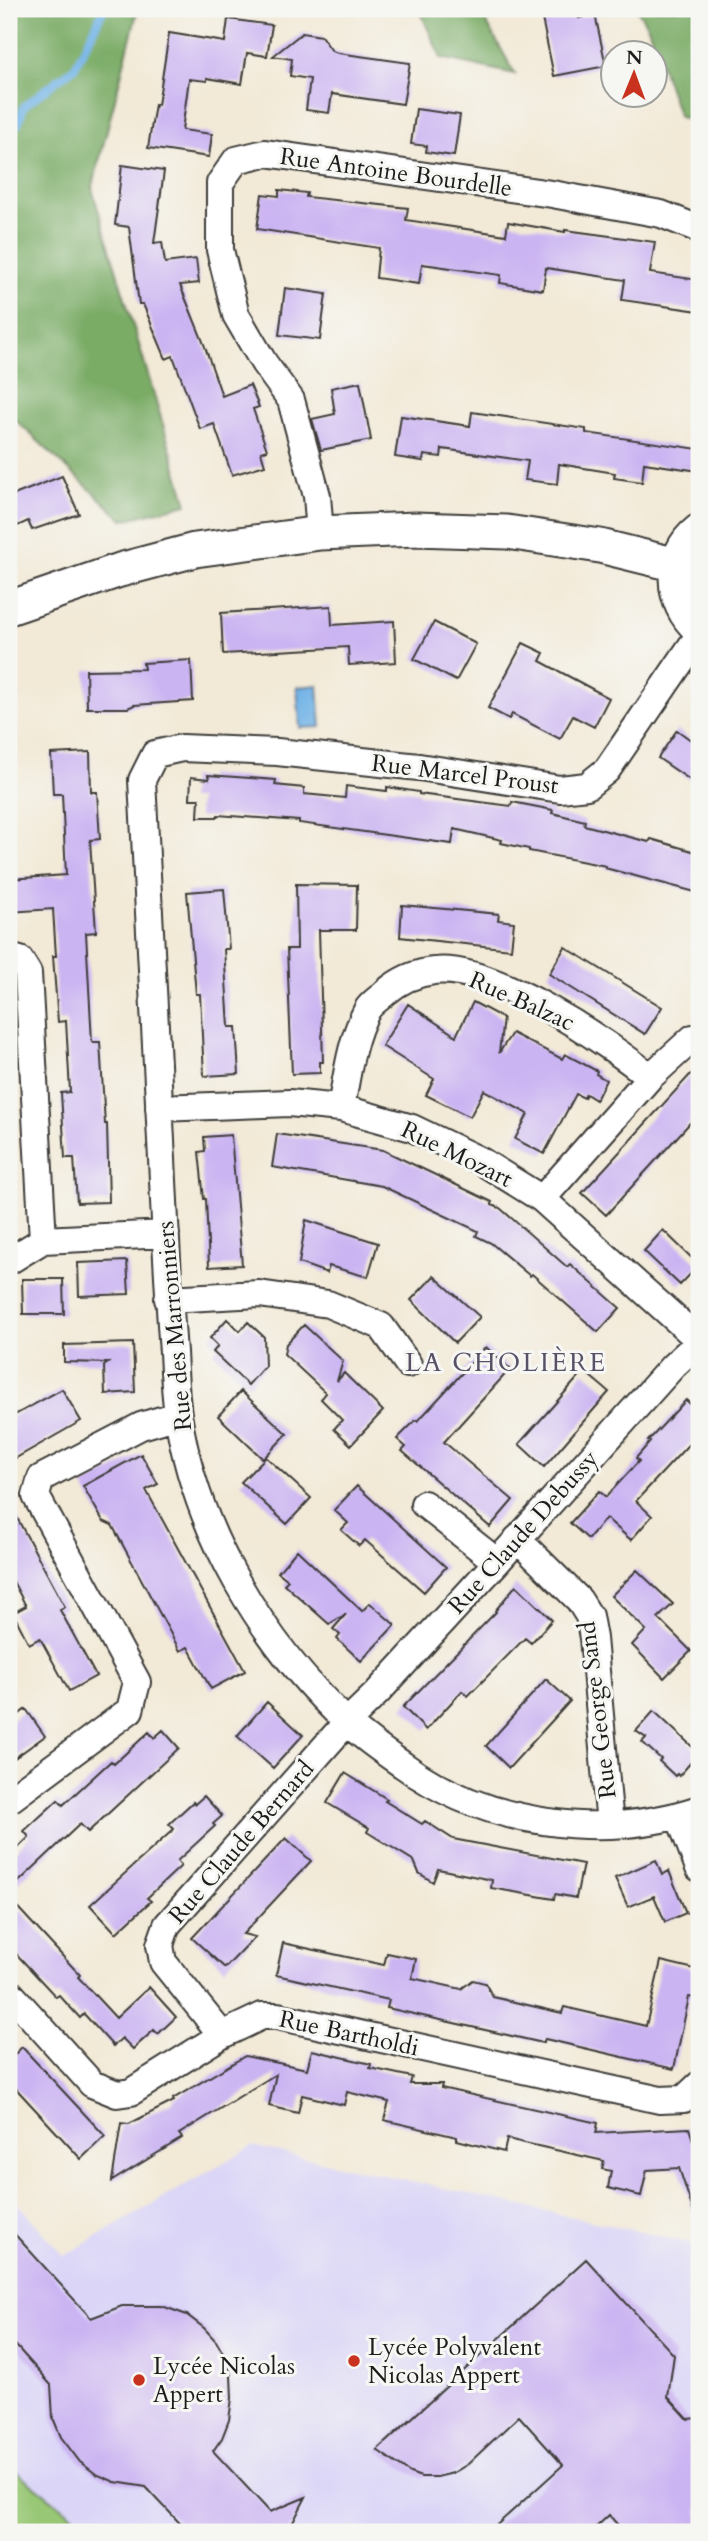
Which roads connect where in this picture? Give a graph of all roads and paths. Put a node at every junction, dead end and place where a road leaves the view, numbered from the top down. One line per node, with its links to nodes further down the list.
1 (699, 229): 3 (street, Rue Antoine Bourdelle)
2 (699, 531): 4 (street)
3 (320, 533): 4 (street); 5 (street)
4 (677, 565): 6 (street)
5 (9, 607)
6 (699, 628)
7 (699, 635): 8 (street, Rue Marcel Proust)
8 (155, 754): 12 (street, Rue des Marronniers)
9 (9, 957): 16 (street)
10 (693, 1038): 11 (street)
11 (650, 1077): 13 (street, Rue Balzac); 14 (street)
12 (159, 1108): 13 (street, Rue Mozart); 15 (street, Rue des Marronniers)
13 (341, 1108): 14 (street, Rue Mozart)
14 (542, 1199): 19 (street, Rue Mozart)
15 (166, 1234): 16 (street); 18 (street, Rue des Marronniers)
16 (43, 1240): 17 (street)
17 (9, 1261)
18 (168, 1299): 20 (street); 21 (street, Rue des Marronniers)
19 (699, 1341): 23 (street, Rue Claude Debussy)
20 (408, 1364)
21 (178, 1415): 25 (street, Rue des Marronniers); 26 (street)
22 (424, 1504): 24 (street)
23 (517, 1539): 24 (street, Rue Claude Debussy); 28 (street, Rue George Sand)
24 (497, 1563): 25 (street, Rue Claude Debussy)
25 (347, 1722): 28 (street, Rue des Marronniers); 31 (street, Rue Claude Bernard)
26 (9, 1800)
27 (689, 1812): 28 (street, Rue des Marronniers); 29 (street)
28 (610, 1825)
29 (699, 1868)
30 (9, 1992): 31 (street, Rue Bartholdi)
31 (222, 2035): 32 (street, Rue Bartholdi)
32 (699, 2085)

